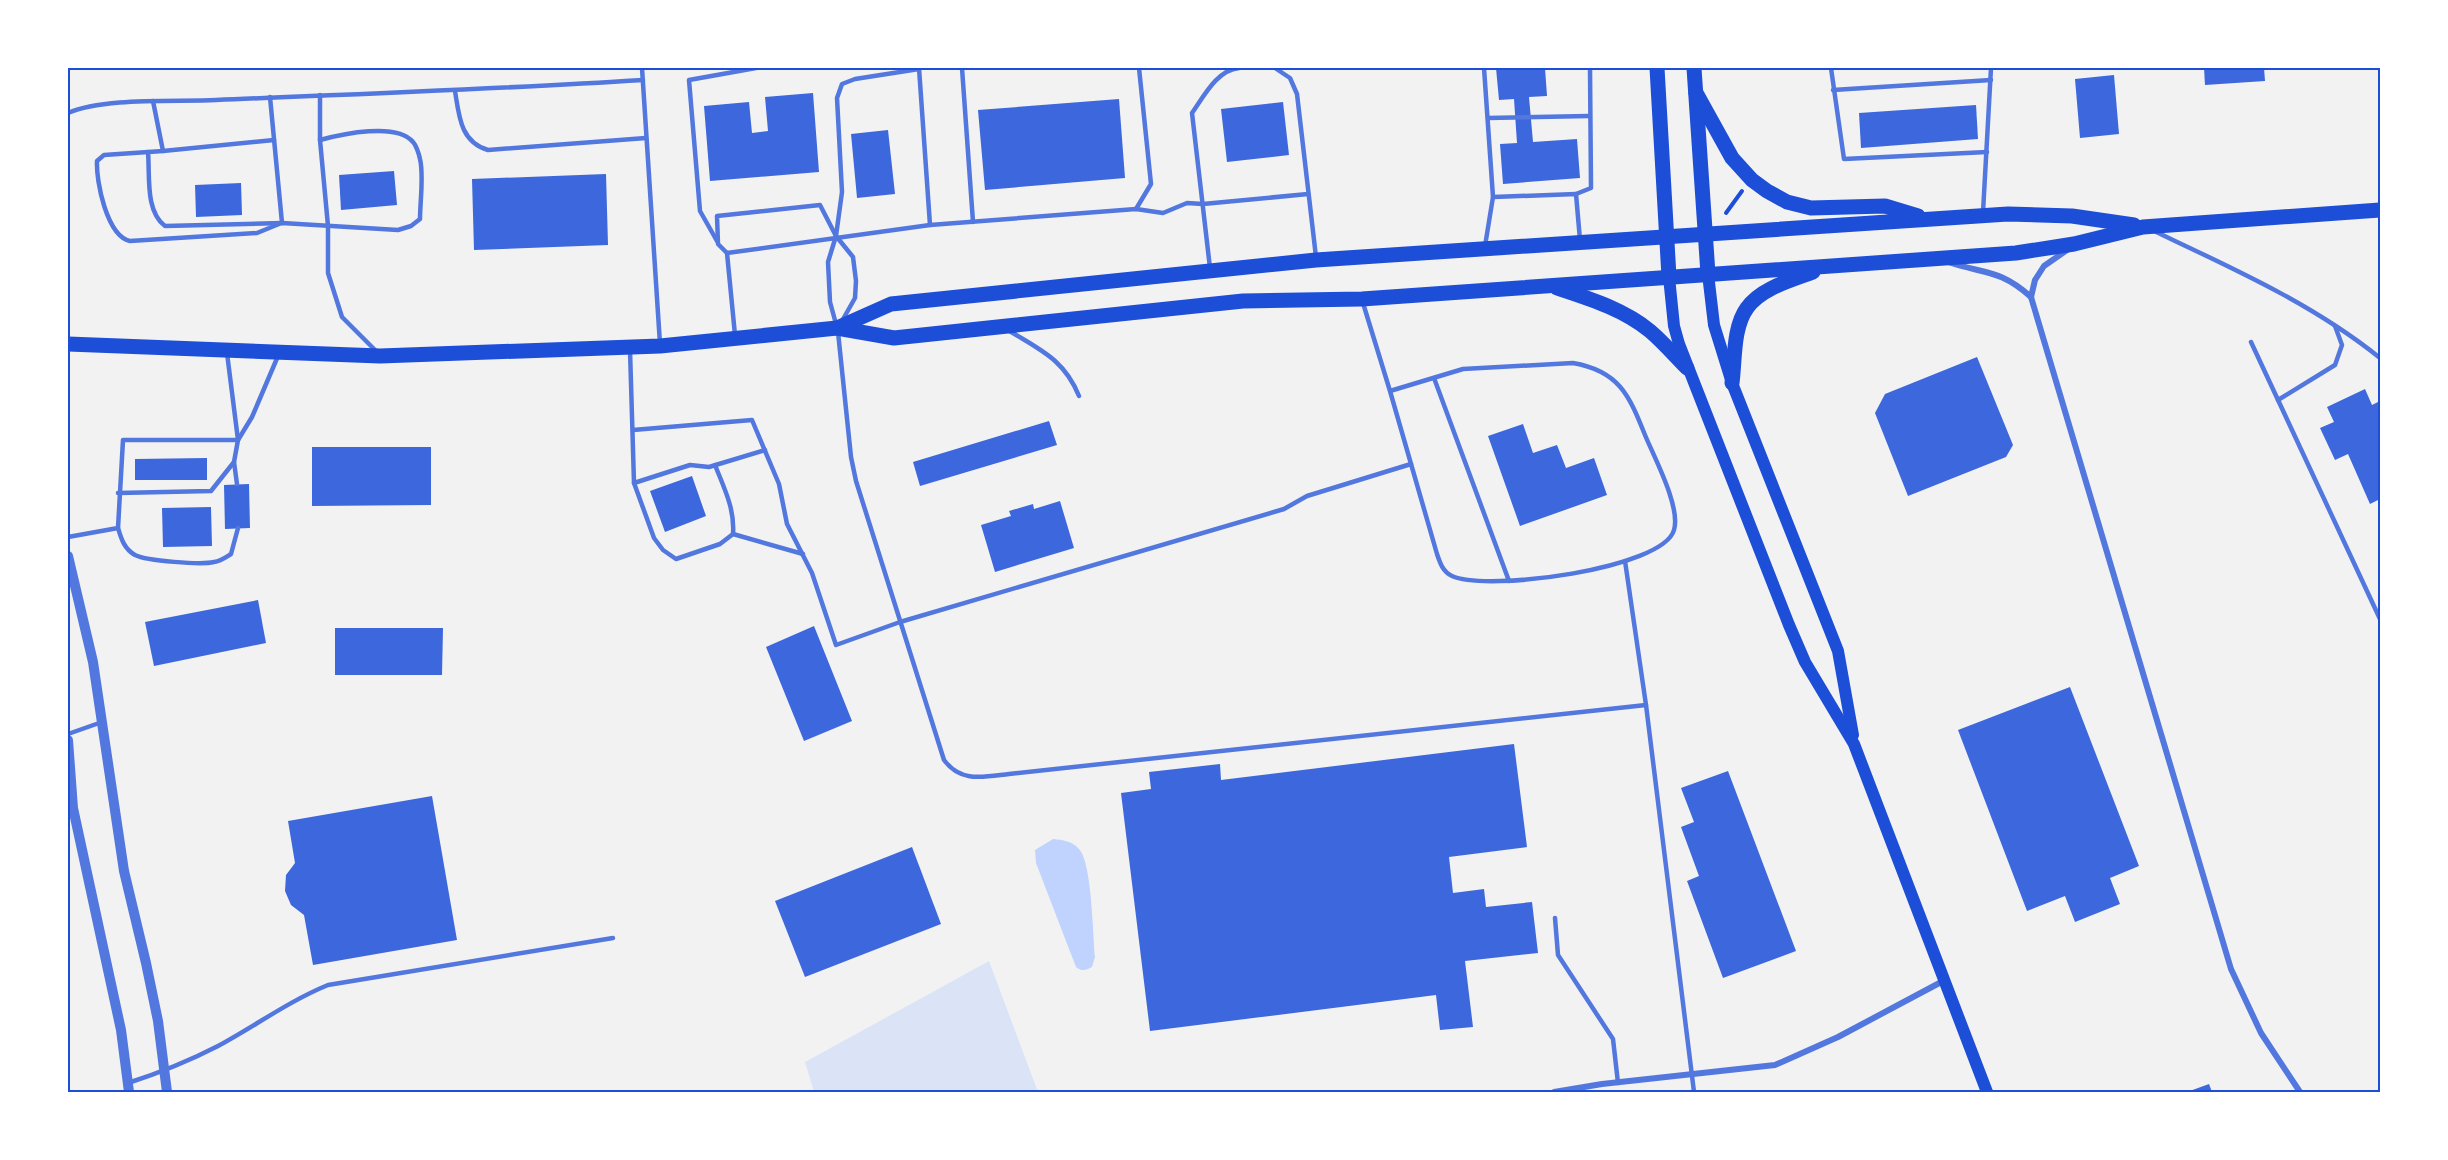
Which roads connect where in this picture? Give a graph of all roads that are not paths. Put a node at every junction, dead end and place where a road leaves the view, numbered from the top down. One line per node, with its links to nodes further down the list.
1 (642, 68): 14 (lane)
2 (756, 68): 48 (lane)
3 (919, 68): 41 (lane); 45 (lane)
4 (962, 68): 39 (lane)
5 (1139, 68): 35 (lane)
6 (1239, 68): 34 (lane)
7 (1275, 68): 31 (lane)
8 (1484, 68): 24 (lane)
9 (1588, 68): 23 (lane)
10 (1658, 68): 46 (main road)
11 (1694, 68): 18 (main road)
12 (1831, 68): 16 (lane)
13 (1991, 68): 15 (lane)
14 (643, 80): 17 (lane); 25 (lane)
15 (1991, 80): 16 (lane); 30 (lane)
16 (1833, 90): 30 (lane)
17 (455, 91): 19 (lane); 25 (lane)
18 (1696, 93): 38 (main road); 44 (main road)
19 (320, 95): 20 (lane); 27 (lane)
20 (270, 97): 21 (lane); 26 (lane)
21 (153, 101): 22 (lane); 28 (lane)
22 (68, 113)
23 (1589, 116): 24 (lane); 32 (lane)
24 (1488, 118): 33 (lane)
25 (646, 138): 67 (lane)
26 (274, 140): 28 (lane); 40 (lane)
27 (320, 140): 42 (lane); 42 (lane)
28 (163, 151): 29 (lane)
29 (148, 152): 40 (lane); 40 (lane)
30 (1987, 152): 37 (lane)
31 (1308, 194): 34 (lane); 53 (lane)
32 (1575, 194): 33 (lane); 47 (lane)
33 (1493, 197): 50 (lane)
34 (1203, 204): 35 (lane); 55 (lane)
35 (1136, 209): 39 (lane)
36 (2380, 210): 43 (main road)
37 (1983, 216): 38 (main road); 43 (main road)
38 (1930, 219): 44 (main road)
39 (973, 222): 41 (lane)
40 (282, 223): 42 (lane)
41 (930, 225): 45 (lane)
42 (328, 226): 71 (lane)
43 (2143, 226): 49 (main road); 61 (lane)
44 (1706, 234): 46 (main road); 56 (main road)
45 (836, 236): 48 (lane); 51 (lane); 63 (lane); 63 (lane)
46 (1666, 236): 47 (main road); 57 (main road)
47 (1581, 243): 50 (main road)
48 (718, 244): 51 (lane)
49 (2074, 244): 52 (main road); 59 (street)
50 (1485, 249): 53 (main road)
51 (728, 253): 64 (lane)
52 (1936, 259): 54 (main road); 59 (street)
53 (1316, 260): 55 (main road)
54 (1829, 266): 56 (main road); 75 (main road)
55 (1210, 270): 63 (main road)
56 (1708, 274): 57 (main road); 75 (main road)
57 (1668, 277): 58 (main road); 73 (main road)
58 (1548, 285): 60 (main road); 73 (main road)
59 (2031, 297): 114 (street)
60 (1362, 299): 62 (main road); 76 (lane)
61 (2335, 326): 72 (lane); 78 (lane)
62 (1003, 327): 63 (main road); 77 (lane)
63 (837, 328): 64 (main road); 97 (lane)
64 (735, 339): 67 (main road)
65 (2251, 342): 78 (lane)
66 (68, 345): 69 (main road)
67 (660, 346): 68 (main road)
68 (630, 348): 71 (main road); 79 (lane)
69 (226, 352): 70 (main road); 80 (lane)
70 (279, 354): 71 (main road); 80 (lane)
71 (380, 356)
72 (2380, 358)
73 (1687, 368): 102 (main road)
74 (1434, 378): 76 (lane); 94 (lane); 95 (lane)
75 (1732, 382): 102 (main road)
76 (1390, 391): 83 (lane)
77 (1079, 396)
78 (2278, 400): 96 (lane)
79 (633, 430): 81 (lane); 85 (lane)
80 (238, 440): 82 (lane); 87 (lane)
81 (765, 450): 84 (lane); 92 (lane)
82 (234, 462): 86 (lane); 87 (lane)
83 (1411, 464): 95 (lane); 97 (lane)
84 (715, 465): 85 (lane); 90 (lane)
85 (634, 483): 90 (lane)
86 (237, 484)
87 (118, 493): 88 (lane)
88 (118, 528): 89 (lane); 91 (lane)
89 (238, 528)
90 (733, 534): 92 (lane)
91 (68, 537)
92 (804, 554): 97 (lane)
93 (68, 556): 99 (street)
94 (1625, 561): 95 (lane); 98 (lane)
95 (1509, 581)
96 (2380, 619)
97 (900, 622): 98 (lane)
98 (1646, 705): 107 (lane)
99 (103, 722): 100 (lane); 106 (street)
100 (68, 734)
101 (68, 740): 109 (street)
102 (1854, 744): 105 (main road)
103 (1555, 918): 108 (lane)
104 (613, 938): 106 (lane)
105 (1945, 980): 107 (street); 113 (main road)
106 (164, 1071): 109 (lane); 110 (street)
107 (1692, 1075): 108 (street); 112 (lane)
108 (1618, 1083): 111 (street)
109 (129, 1088)
110 (167, 1092)
111 (1554, 1092)
112 (1694, 1092)
113 (1987, 1092)
114 (2300, 1092)

